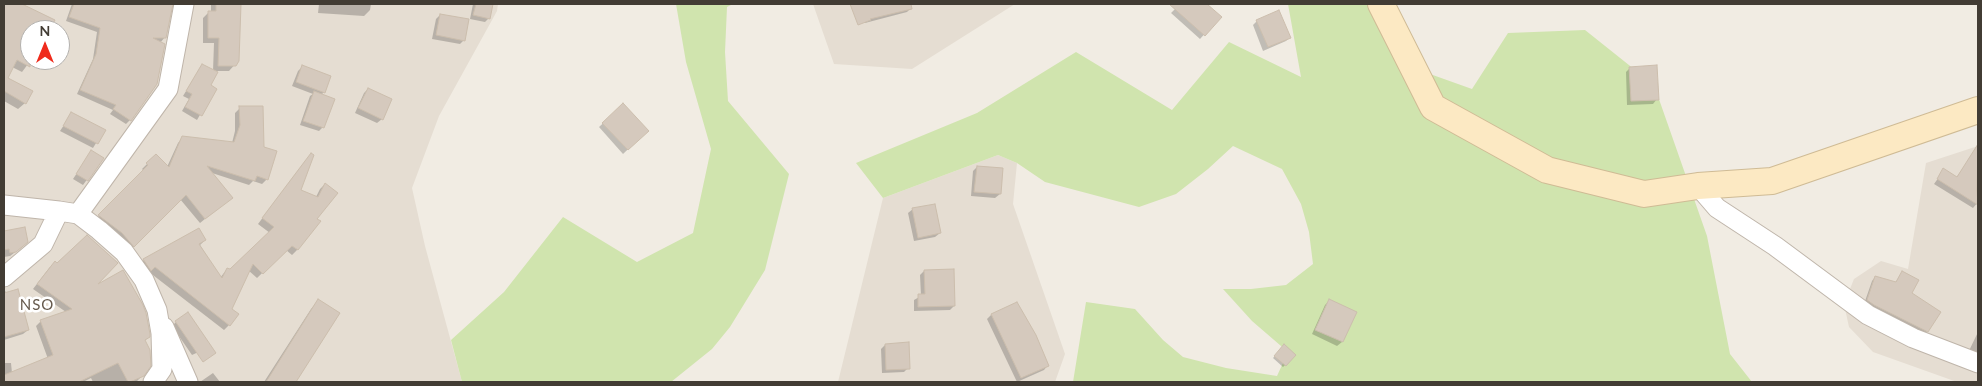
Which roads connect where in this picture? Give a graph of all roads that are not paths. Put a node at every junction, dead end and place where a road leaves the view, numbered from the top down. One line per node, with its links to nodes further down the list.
1 (184, 4): 7 (street)
2 (1382, 4): 4 (street)
3 (1978, 110): 4 (street)
4 (1698, 186): 10 (street)
5 (4, 205): 6 (street)
6 (59, 211): 7 (street); 8 (street)
7 (78, 214): 9 (street)
8 (4, 277)
9 (157, 310): 11 (street); 12 (street)
10 (1978, 363)
11 (153, 382)
12 (188, 382)

